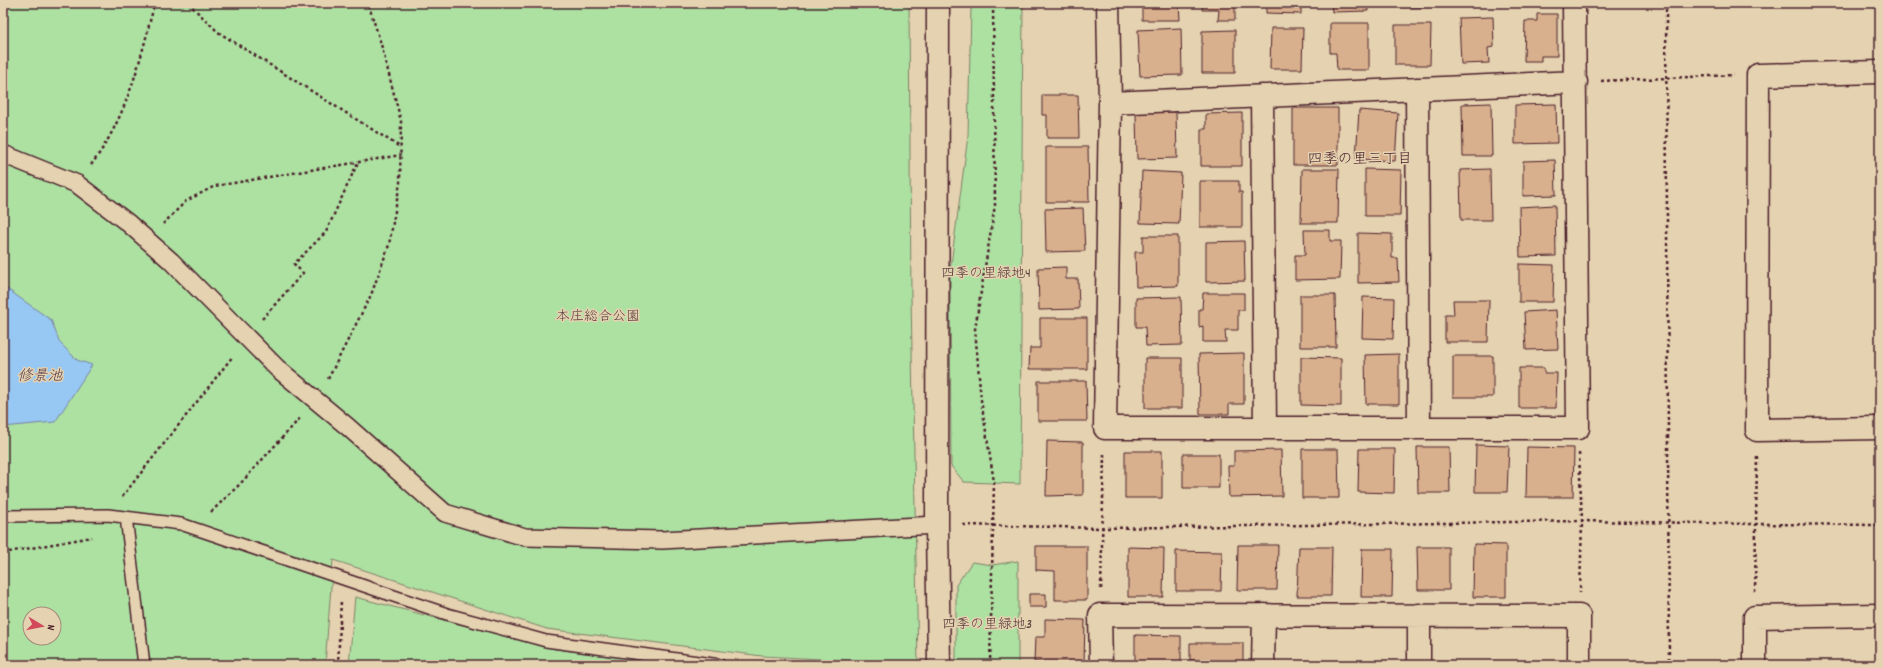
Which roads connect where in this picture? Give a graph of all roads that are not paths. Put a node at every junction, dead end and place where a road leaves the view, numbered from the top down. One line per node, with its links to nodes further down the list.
1 (938, 3): 15 (street)
2 (1108, 3): 8 (street)
3 (1574, 3): 5 (street)
4 (1880, 72): 12 (street)
5 (1576, 82): 6 (street); 11 (street)
6 (1417, 89): 7 (street); 11 (street)
7 (1262, 96): 8 (street); 10 (street)
8 (1110, 103): 10 (street)
9 (3, 154): 15 (street)
10 (1265, 428): 11 (street)
11 (1419, 428)
12 (1880, 428)
13 (3, 516): 14 (lane)
14 (126, 517): 19 (lane); 20 (lane)
15 (937, 525): 21 (street)
16 (1264, 615): 18 (street); 22 (street); 23 (street)
17 (1880, 615): 26 (street)
18 (1419, 616): 24 (street); 25 (street)
19 (144, 665)
20 (720, 665)
21 (939, 665)
22 (1101, 665)
23 (1263, 665)
24 (1419, 665)
25 (1579, 665)
26 (1755, 665)

